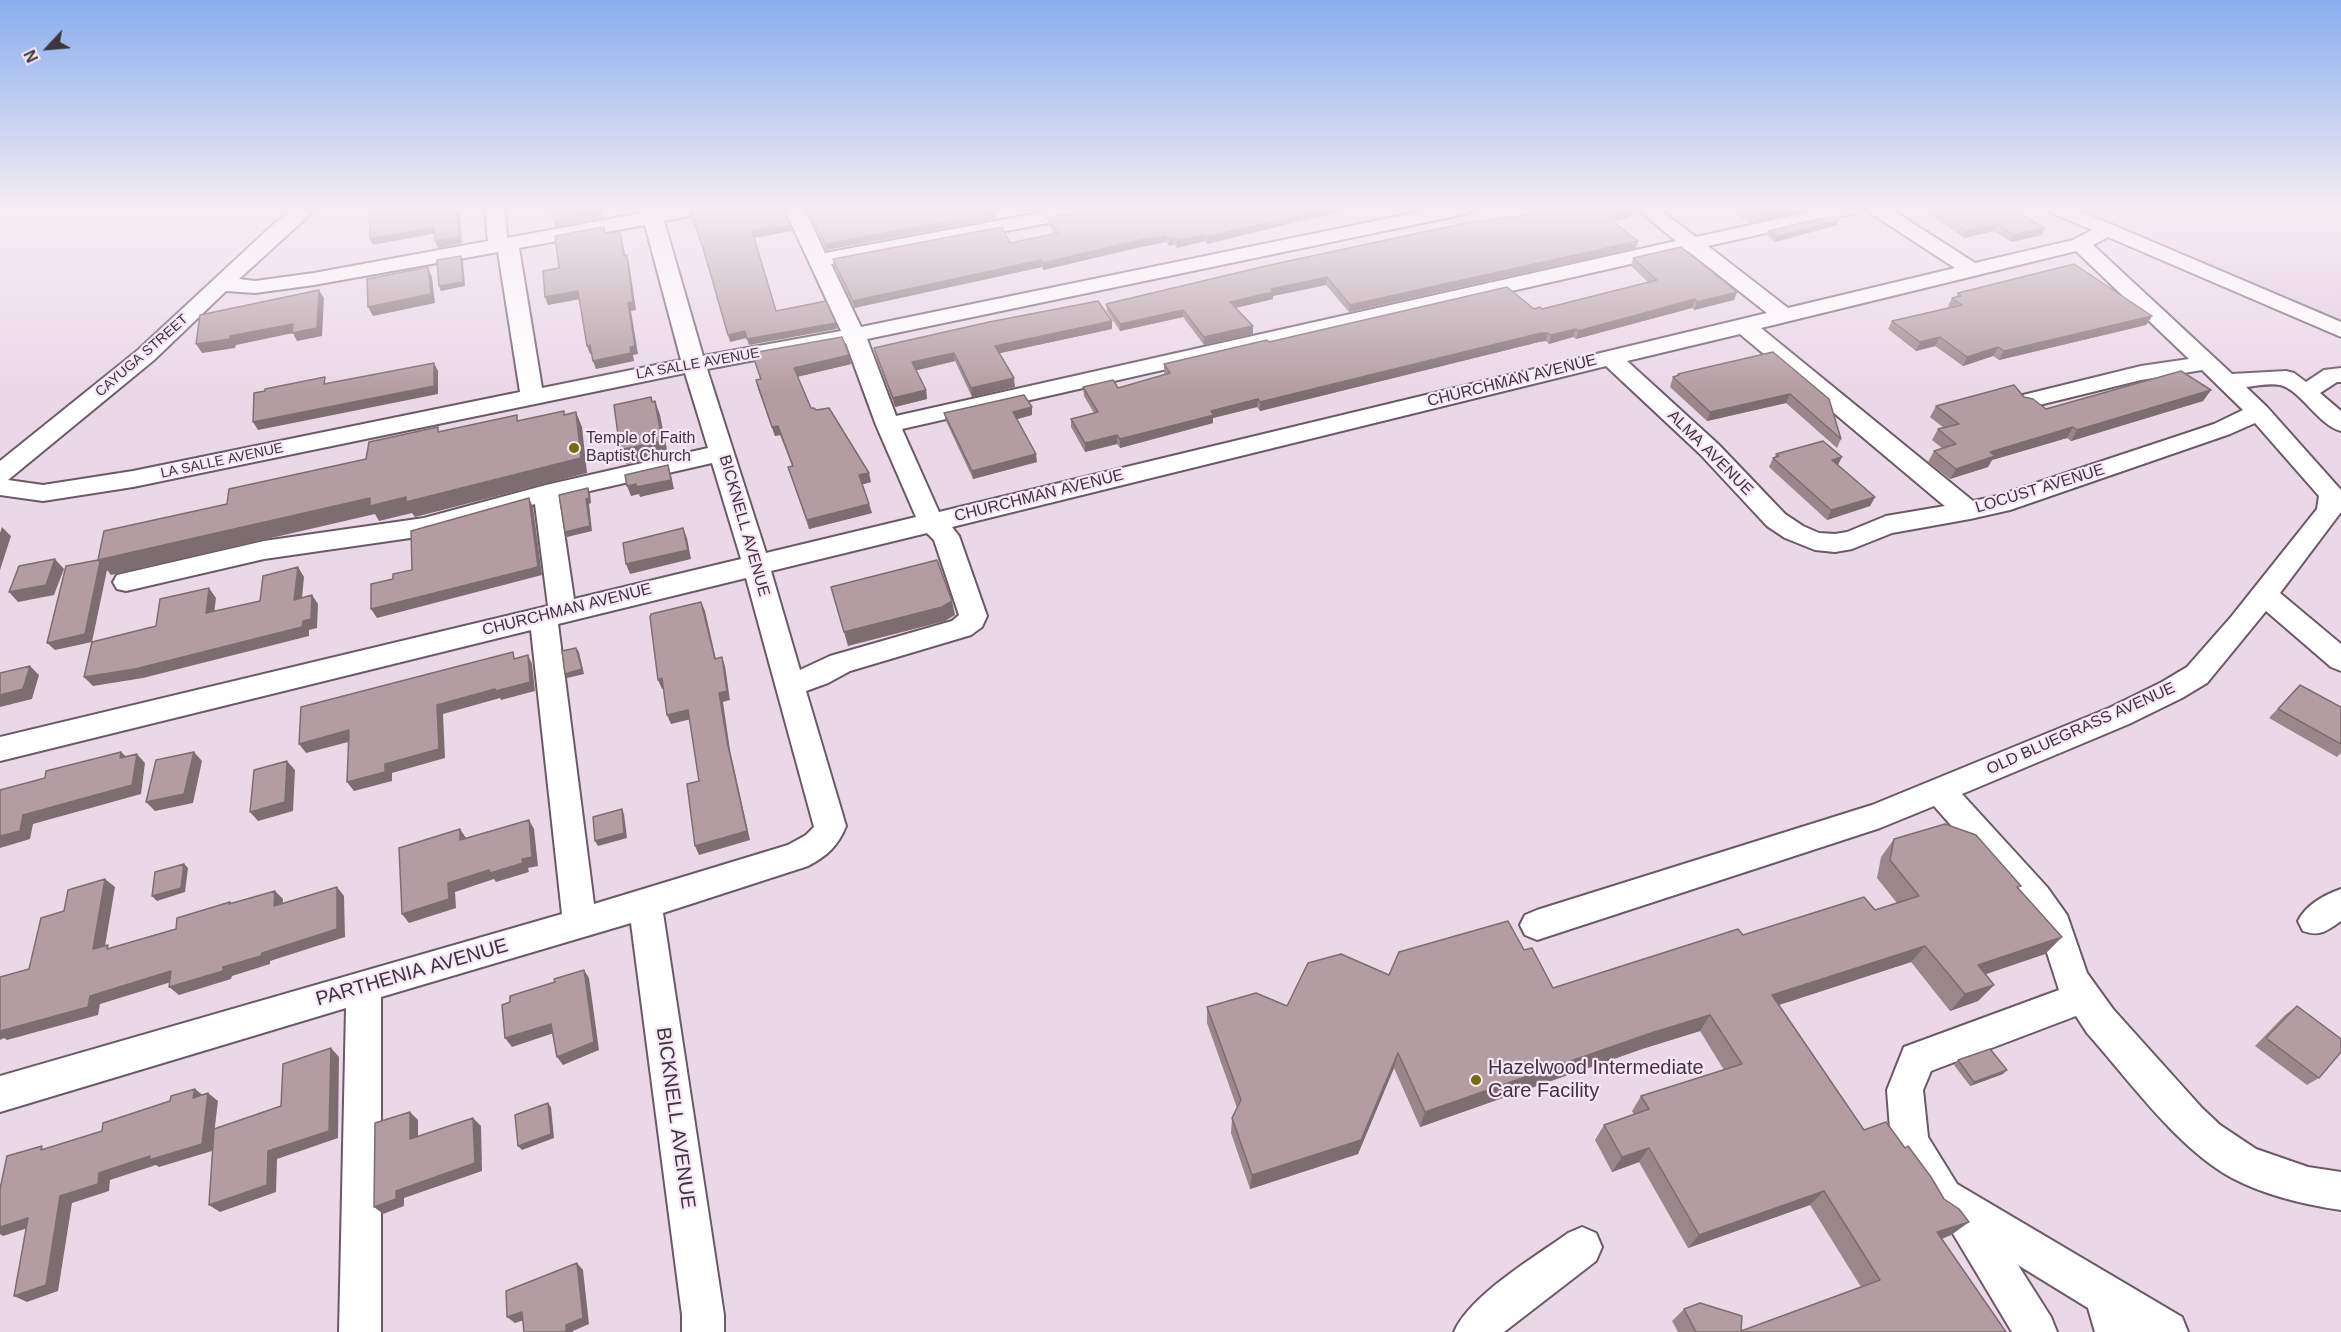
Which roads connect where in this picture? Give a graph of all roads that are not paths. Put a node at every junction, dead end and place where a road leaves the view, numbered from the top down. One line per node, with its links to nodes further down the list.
1 (237, 270): 12 (street, CAYUGA STREET)
2 (358, 270): 12 (street)
3 (508, 270): 22 (street)
4 (668, 270): 18 (street, BICKNELL AVENUE)
5 (824, 270): 16 (street)
6 (1166, 270): 16 (street, LA SALLE AVENUE)
7 (1578, 270): 26 (street)
8 (1727, 270): 13 (street)
9 (1972, 270): 13 (street, CHURCHMAN AVENUE)
10 (2108, 270): 19 (street, OLD BLUEGRASS AVENUE)
11 (2201, 270): 15 (street)
12 (222, 284): 28 (street, CAYUGA STREET)
13 (1783, 315): 14 (street, CHURCHMAN AVENUE)
14 (1743, 325): 17 (street, CHURCHMAN AVENUE); 32 (street)
15 (2341, 330)
16 (854, 335): 18 (street, LA SALLE AVENUE); 26 (street)
17 (1609, 357): 33 (street, CHURCHMAN AVENUE); 34 (street, ALMA AVENUE)
18 (694, 365): 22 (street, LA SALLE AVENUE); 27 (street, BICKNELL AVENUE)
19 (2216, 372): 21 (street); 23 (street); 24 (street, OLD BLUEGRASS AVENUE)
20 (2341, 375): 21 (street)
21 (2306, 392): 25 (street)
22 (532, 397): 29 (street, LA SALLE AVENUE)
23 (2027, 402)
24 (2259, 412): 31 (street, OLD BLUEGRASS AVENUE); 32 (street, LOCUST AVENUE)
25 (2341, 424)
26 (888, 425): 33 (street)
27 (722, 453): 30 (street); 35 (street, BICKNELL AVENUE)
28 (6, 465)
29 (0, 488)
30 (546, 493): 36 (street); 38 (street)
31 (2336, 498): 37 (street, OLD BLUEGRASS AVENUE)
32 (1970, 511): 34 (street, LOCUST AVENUE)
33 (931, 522): 35 (street, CHURCHMAN AVENUE); 40 (street)
34 (1815, 541)
35 (756, 566): 38 (street, CHURCHMAN AVENUE); 40 (street, BICKNELL AVENUE)
36 (126, 582)
37 (2264, 594): 39 (street); 42 (street, OLD BLUEGRASS AVENUE)
38 (553, 614): 41 (street, CHURCHMAN AVENUE); 45 (street)
39 (2341, 660)
40 (789, 685): 43 (street, BICKNELL AVENUE)
41 (0, 749)
42 (1940, 791): 46 (street, OLD BLUEGRASS AVENUE); 48 (street)
43 (821, 843): 44 (street, PARTHENIA AVENUE)
44 (645, 904): 45 (street, PARTHENIA AVENUE); 55 (street, BICKNELL AVENUE)
45 (580, 924): 47 (street, PARTHENIA AVENUE)
46 (1537, 926)
47 (364, 987): 49 (street, PARTHENIA AVENUE); 54 (street)
48 (2083, 997): 50 (street); 51 (street)
49 (0, 1094)
50 (2341, 1191)
51 (1959, 1206): 53 (street); 57 (street)
52 (1582, 1247): 56 (street)
53 (2110, 1313): 58 (street)
54 (360, 1332)
55 (703, 1332)
56 (1475, 1332)
57 (2036, 1332)
58 (2167, 1332)

